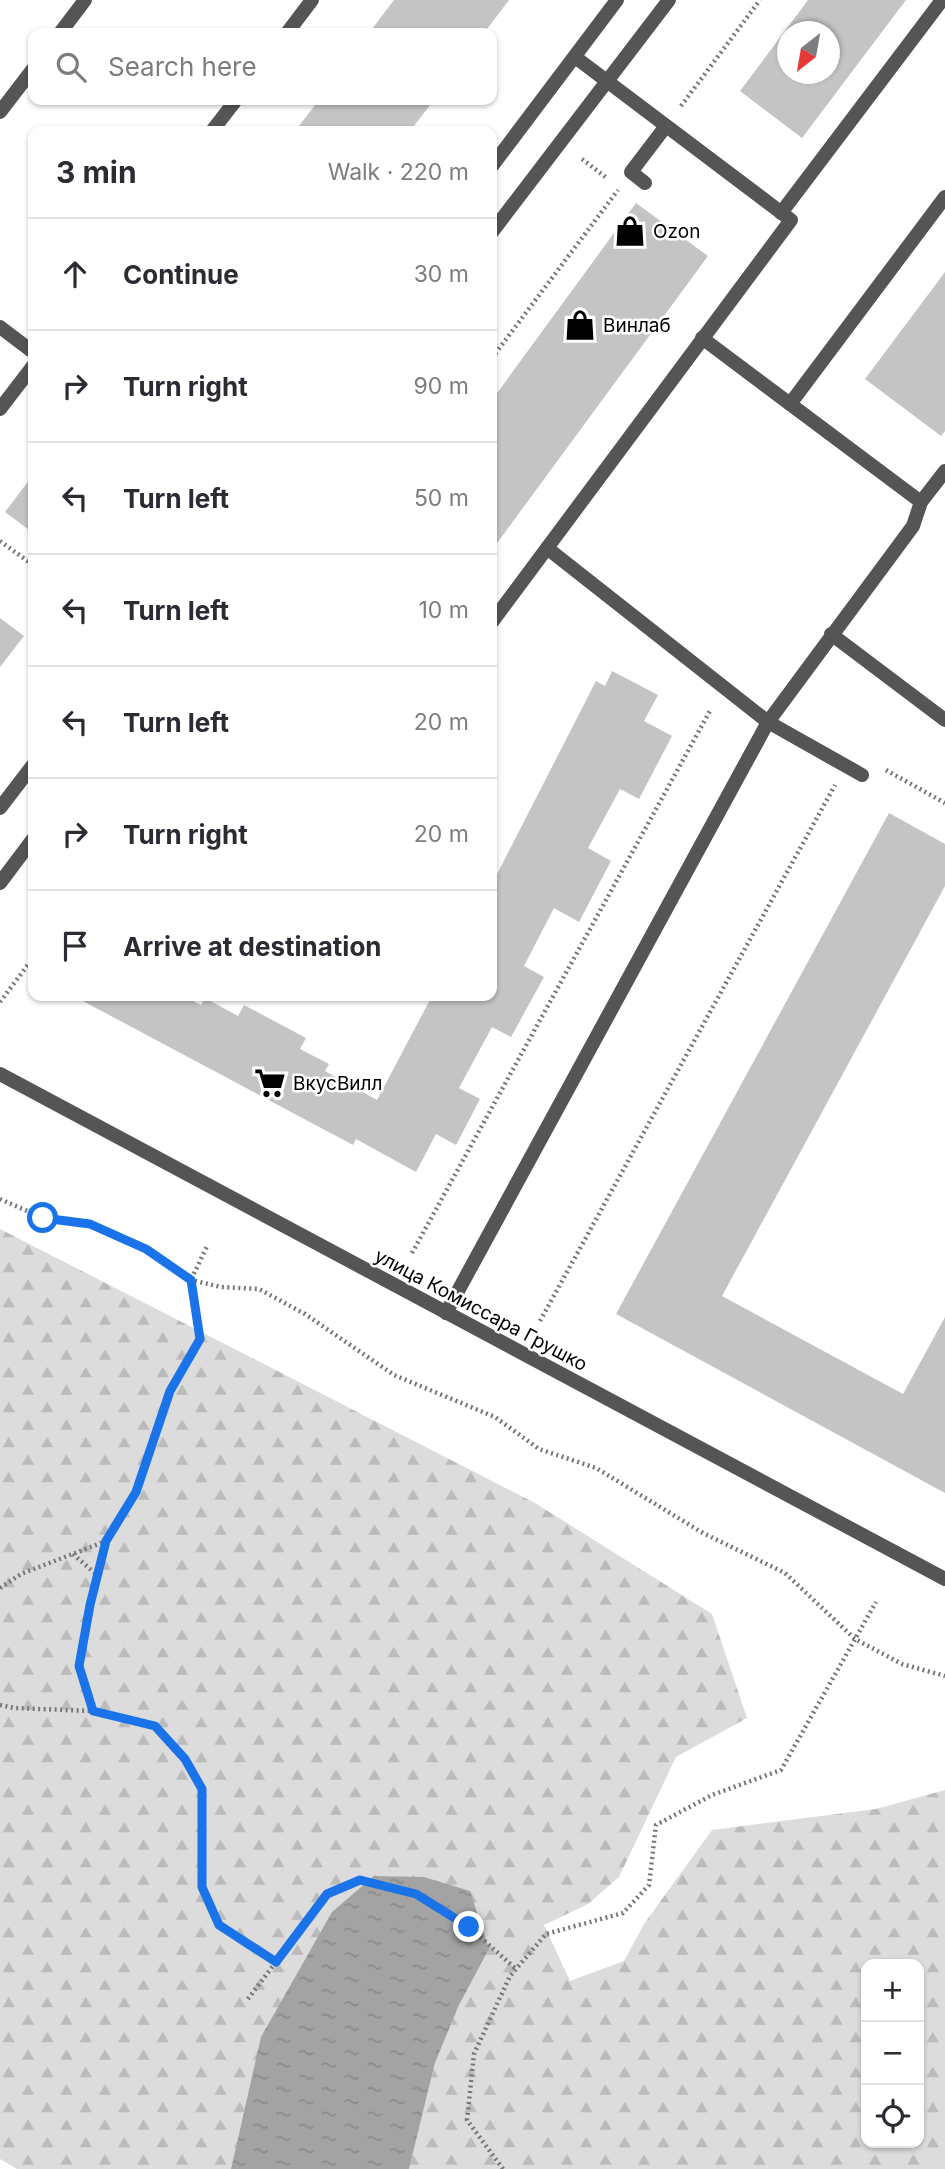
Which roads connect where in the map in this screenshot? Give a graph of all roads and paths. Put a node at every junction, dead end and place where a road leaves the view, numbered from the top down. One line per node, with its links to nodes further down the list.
1 (85, 0): 7 (street)
2 (312, 0): 8 (street)
3 (617, 0): 9 (street)
4 (669, 0): 11 (street)
5 (761, 0): 15 (path)
6 (942, 0): 20 (street)
7 (64, 28)
8 (291, 28)
9 (575, 57): 11 (street); 16 (street)
10 (28, 76): 13 (street)
11 (606, 82): 15 (street); 21 (street)
12 (232, 105): 14 (street)
13 (0, 112)
14 (216, 126)
15 (666, 126): 18 (street); 20 (street)
16 (497, 159)
17 (582, 159): 25 (path)
18 (645, 183)
19 (945, 197): 27 (street)
20 (781, 213): 23 (street)
21 (497, 225)
22 (0, 327): 24 (street)
23 (702, 338): 27 (street); 32 (street)
24 (28, 348)
25 (497, 351)
26 (28, 373): 28 (street)
27 (790, 404): 30 (street)
28 (0, 409)
29 (945, 471): 30 (street)
30 (921, 502): 35 (street)
31 (0, 541): 33 (path)
32 (547, 548): 34 (street); 36 (street)
33 (28, 561)
34 (497, 615)
35 (831, 634): 37 (street); 38 (street)
36 (724, 687): 38 (street); 52 (path)
37 (945, 720)
38 (768, 722): 40 (street); 54 (street)
39 (876, 765): 43 (path)
40 (845, 767): 42 (street); 55 (path)
41 (28, 772): 44 (street)
42 (862, 775)
43 (945, 803)
44 (0, 808)
45 (28, 846): 46 (street)
46 (0, 883)
47 (28, 965): 48 (path)
48 (0, 1002)
49 (0, 1074): 54 (street, улица Комиссара Грушко)
50 (0, 1199): 53 (path)
51 (208, 1244): 53 (path)
52 (412, 1253)
53 (191, 1280): 56 (path); 62 (path)
54 (446, 1313): 59 (street, улица Комиссара Грушко)
55 (540, 1321)
56 (106, 1541): 57 (path); 58 (path)
57 (72, 1554): 58 (path); 60 (path)
58 (97, 1576): 65 (path)
59 (945, 1579)
60 (0, 1588)
61 (876, 1602): 62 (path)
62 (855, 1639): 63 (path); 67 (path)
63 (945, 1676)
64 (0, 1705): 65 (path)
65 (93, 1711): 66 (path)
66 (276, 1962): 67 (path); 68 (path)
67 (516, 1969): 69 (path)
68 (248, 1999)
69 (503, 2169)

